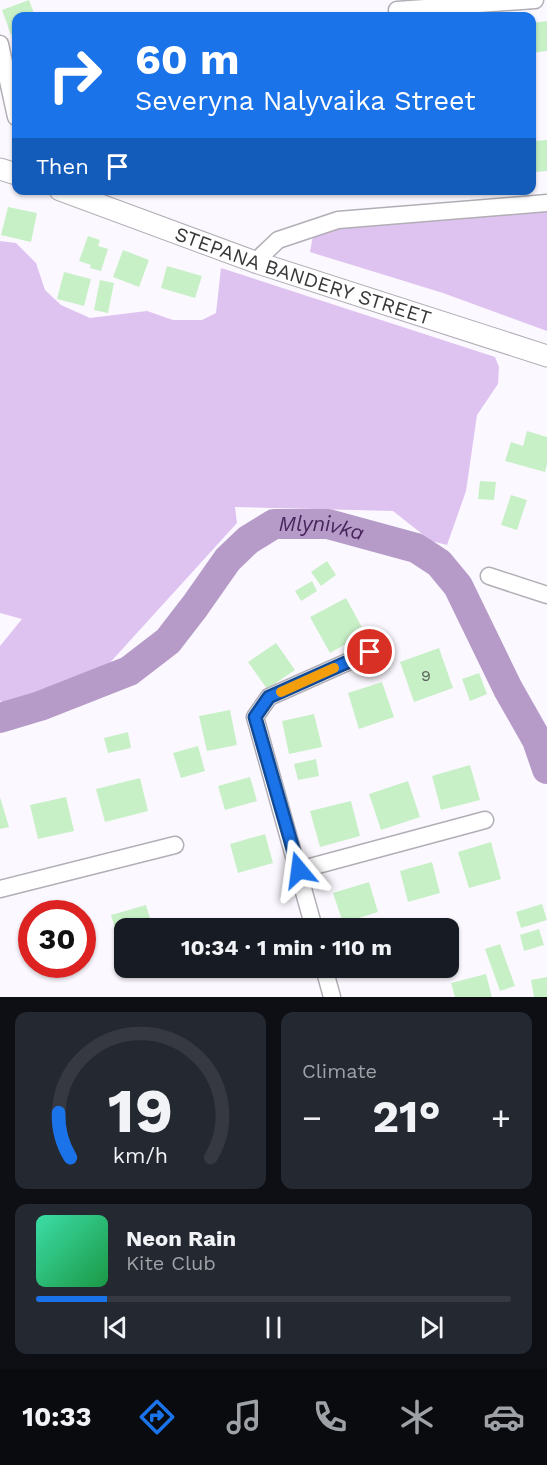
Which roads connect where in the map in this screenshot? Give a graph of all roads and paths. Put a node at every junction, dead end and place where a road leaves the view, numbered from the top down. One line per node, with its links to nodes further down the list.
1 (535, 0): 2 (street)
2 (397, 10)
3 (0, 44): 4 (street)
4 (12, 99)
5 (74, 195): 7 (main road, STEPANA BANDERY STREET)
6 (547, 203): 7 (street)
7 (255, 262): 8 (main road, STEPANA BANDERY STREET)
8 (547, 356)
9 (489, 576): 10 (street)
10 (547, 594)
11 (370, 652): 14 (street)
12 (485, 820): 14 (street)
13 (175, 845): 15 (street)
14 (299, 870): 16 (street)
15 (0, 889)
16 (311, 918)
17 (327, 978): 18 (street)
18 (332, 997)

